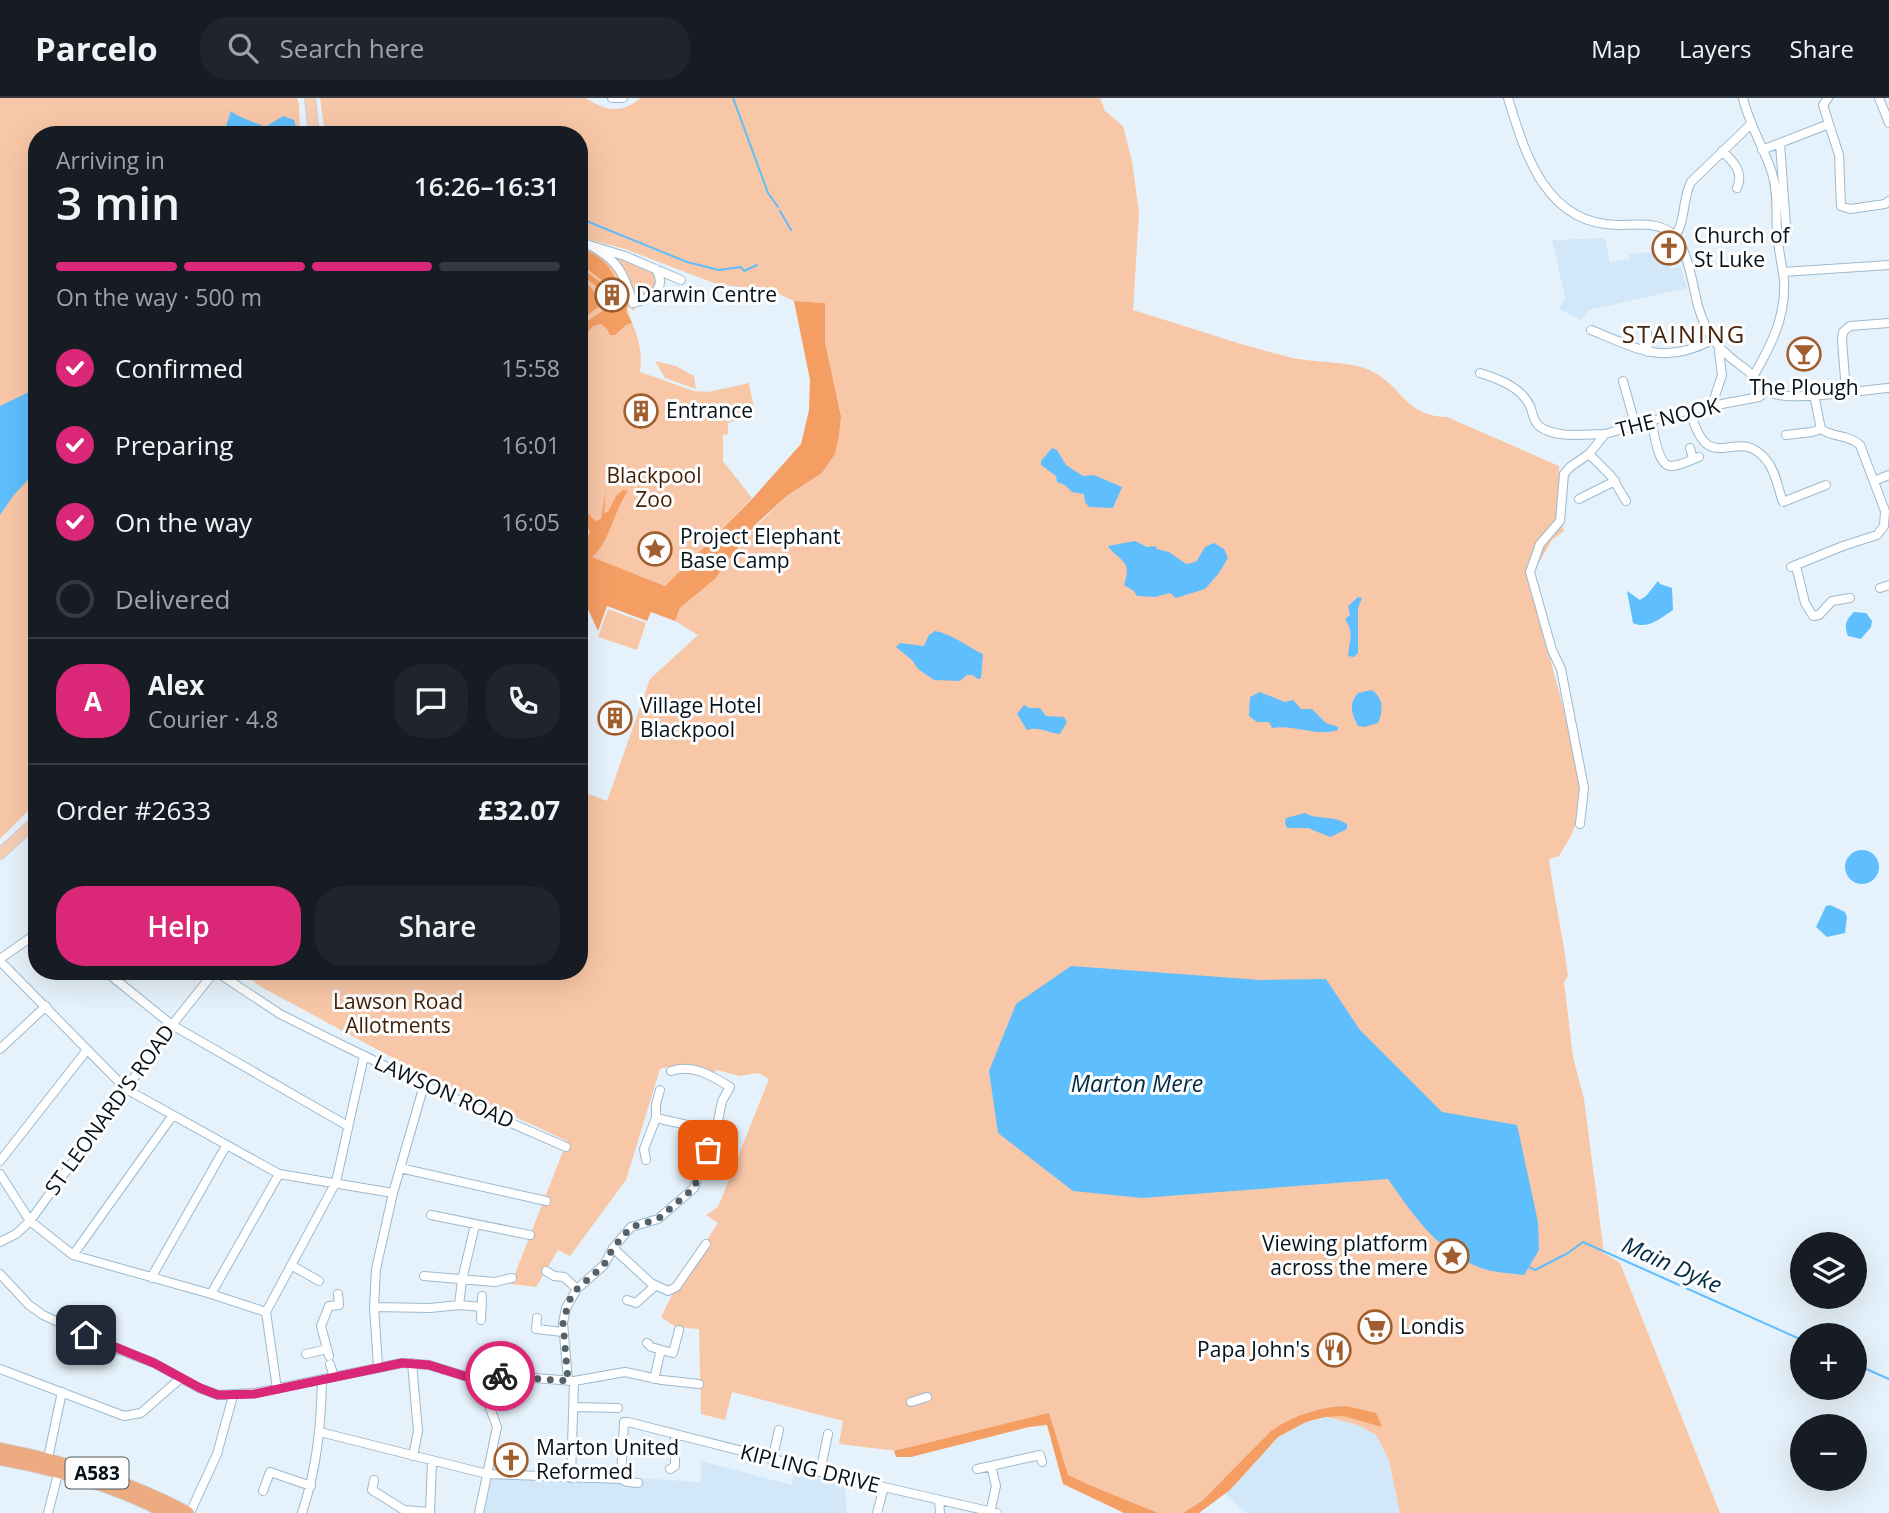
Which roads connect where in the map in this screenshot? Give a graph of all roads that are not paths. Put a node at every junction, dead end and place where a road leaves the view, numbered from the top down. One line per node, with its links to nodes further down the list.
1 (310, 98): 11 (main road)
2 (612, 98): 3 (street)
3 (623, 98)
4 (1508, 98): 18 (street)
5 (1743, 98): 9 (street)
6 (1828, 98): 10 (street)
7 (1879, 98): 8 (street)
8 (1889, 123)
9 (1751, 124): 13 (street); 14 (street)
10 (1829, 124): 12 (street); 16 (street)
11 (313, 126)
12 (1780, 144): 13 (street); 17 (street)
13 (1762, 150): 23 (street)
14 (1722, 151): 15 (street); 18 (street)
15 (1737, 188)
16 (1889, 201)
17 (1797, 218)
18 (1675, 236): 29 (street)
19 (589, 245): 20 (street); 24 (street)
20 (639, 262): 22 (street); 24 (street)
21 (1889, 265): 23 (street)
22 (656, 269): 25 (street); 25 (street)
23 (1783, 272): 33 (street)
24 (624, 275): 25 (street)
25 (660, 284)
26 (1889, 323): 37 (street)
27 (1591, 330): 31 (street)
28 (1647, 333): 31 (street)
29 (1713, 340): 30 (street); 31 (street)
30 (1719, 349): 33 (street); 41 (street)
31 (1648, 352)
32 (1480, 373): 47 (street)
33 (1754, 375): 36 (street)
34 (1623, 381): 38 (street)
35 (1889, 388): 37 (street)
36 (1768, 390): 39 (street); 41 (street, THE NOOK)
37 (1846, 391): 39 (street)
38 (1626, 393): 40 (street); 44 (street)
39 (1814, 395): 45 (street)
40 (1615, 396)
41 (1712, 405): 42 (street, THE NOOK)
42 (1690, 410): 43 (street, THE NOOK); 54 (street)
43 (1651, 419): 44 (street, THE NOOK); 48 (street)
44 (1635, 424): 47 (street, THE NOOK)
45 (1821, 429): 46 (street); 51 (street)
46 (1791, 432)
47 (1605, 434): 49 (street, THE NOOK)
48 (1690, 448)
49 (1589, 454): 52 (street); 59 (street, THE NOOK)
50 (1889, 475): 51 (street)
51 (1873, 479): 53 (street); 57 (street)
52 (1615, 481): 55 (street); 56 (street)
53 (1861, 481)
54 (1826, 485)
55 (1578, 499)
56 (1626, 501)
57 (1886, 531): 58 (street)
58 (1850, 598)
59 (1580, 824)
60 (28, 828): 61 (main road)
61 (0, 854)
62 (28, 940): 63 (street)
63 (0, 960): 67 (street)
64 (116, 980): 68 (street)
65 (208, 980): 68 (street, ST LEONARD'S ROAD)
66 (229, 980): 71 (street, LAWSON ROAD)
67 (46, 1006): 69 (street); 70 (street)
68 (172, 1025): 74 (street, ST LEONARD'S ROAD); 78 (street)
69 (0, 1049)
70 (88, 1050): 74 (street); 83 (street)
71 (364, 1056): 73 (street, LAWSON ROAD); 78 (street)
72 (670, 1071): 79 (street)
73 (424, 1085): 81 (street, LAWSON ROAD); 84 (street)
74 (126, 1089): 76 (street); 92 (street, ST LEONARD'S ROAD)
75 (660, 1090): 77 (street)
76 (173, 1115): 80 (street); 98 (street)
77 (656, 1118): 79 (street); 82 (street)
78 (348, 1126): 87 (street)
79 (714, 1131): 97 (street)
80 (226, 1146): 86 (street); 103 (street)
81 (566, 1147)
82 (646, 1160)
83 (0, 1161)
84 (400, 1168): 89 (street); 90 (street)
85 (0, 1174): 88 (street)
86 (279, 1174): 87 (street); 109 (street)
87 (336, 1182): 89 (street); 99 (street)
88 (4, 1191): 92 (street)
89 (393, 1193): 114 (street)
90 (546, 1201)
91 (431, 1215): 93 (street)
92 (30, 1222): 95 (street, ST LEONARD'S ROAD); 98 (street)
93 (475, 1225): 94 (street); 105 (street)
94 (530, 1235)
95 (0, 1242)
96 (706, 1244): 107 (street)
97 (613, 1248): 107 (street); 108 (street)
98 (73, 1255): 103 (street)
99 (291, 1265): 106 (street); 116 (street)
100 (546, 1271): 108 (street)
101 (0, 1274): 129 (street)
102 (424, 1276): 105 (street)
103 (151, 1278): 109 (street)
104 (512, 1278): 105 (street)
105 (461, 1280): 113 (street)
106 (319, 1281)
107 (655, 1286): 112 (street)
108 (577, 1289): 120 (street)
109 (211, 1294): 116 (street)
110 (338, 1294): 124 (street)
111 (482, 1296): 115 (street)
112 (627, 1300)
113 (459, 1305): 114 (street); 115 (street)
114 (374, 1307): 126 (street)
115 (482, 1307): 118 (street)
116 (266, 1312): 135 (street)
117 (537, 1318): 120 (street)
118 (481, 1320)
119 (679, 1330): 122 (street)
120 (564, 1332): 133 (street)
121 (648, 1343): 122 (street)
122 (661, 1350): 130 (street)
123 (306, 1354): 124 (street)
124 (329, 1356): 128 (street)
125 (412, 1363): 126 (street); 132 (street); 147 (street)
126 (378, 1366): 128 (street)
127 (0, 1369): 136 (street)
128 (334, 1377): 131 (street)
129 (181, 1378): 136 (street); 137 (street)
130 (654, 1378): 133 (street); 134 (street)
131 (322, 1379): 135 (street); 143 (street)
132 (474, 1379): 133 (street); 158 (street)
133 (571, 1381): 140 (street)
134 (699, 1384)
135 (277, 1389): 137 (street)
136 (62, 1392): 148 (street)
137 (233, 1396): 170 (street)
138 (928, 1397): 139 (street)
139 (911, 1402)
140 (574, 1406): 141 (street); 159 (street)
141 (618, 1408)
142 (779, 1430): 150 (street)
143 (320, 1432): 147 (street); 163 (street)
144 (675, 1434): 150 (street, KIPLING DRIVE); 155 (street); 160 (street, KIPLING DRIVE)
145 (828, 1434): 157 (street)
146 (0, 1450): 148 (highway, A583)
147 (413, 1456): 151 (street)
148 (48, 1458): 170 (highway, A583)
149 (0, 1459): 156 (highway, A583)
150 (772, 1460): 157 (street, KIPLING DRIVE)
151 (432, 1461): 158 (street); 167 (street)
152 (1042, 1462): 153 (street)
153 (991, 1466): 154 (street); 175 (street)
154 (978, 1467)
155 (674, 1468)
156 (59, 1470): 168 (street); 169 (highway, A583)
157 (820, 1472): 164 (street, KIPLING DRIVE)
158 (487, 1474): 159 (street); 172 (street)
159 (571, 1478): 160 (street)
160 (621, 1479): 162 (street)
161 (374, 1480): 167 (street)
162 (638, 1483)
163 (311, 1486): 165 (street); 171 (street)
164 (884, 1488): 166 (street, KIPLING DRIVE); 173 (street)
165 (263, 1492)
166 (939, 1500): 174 (street); 175 (street, KIPLING DRIVE)
167 (430, 1512)
168 (48, 1513)
169 (167, 1513)
170 (189, 1513)
171 (302, 1513)
172 (479, 1513)
173 (877, 1513)
174 (940, 1513)
175 (993, 1513)

